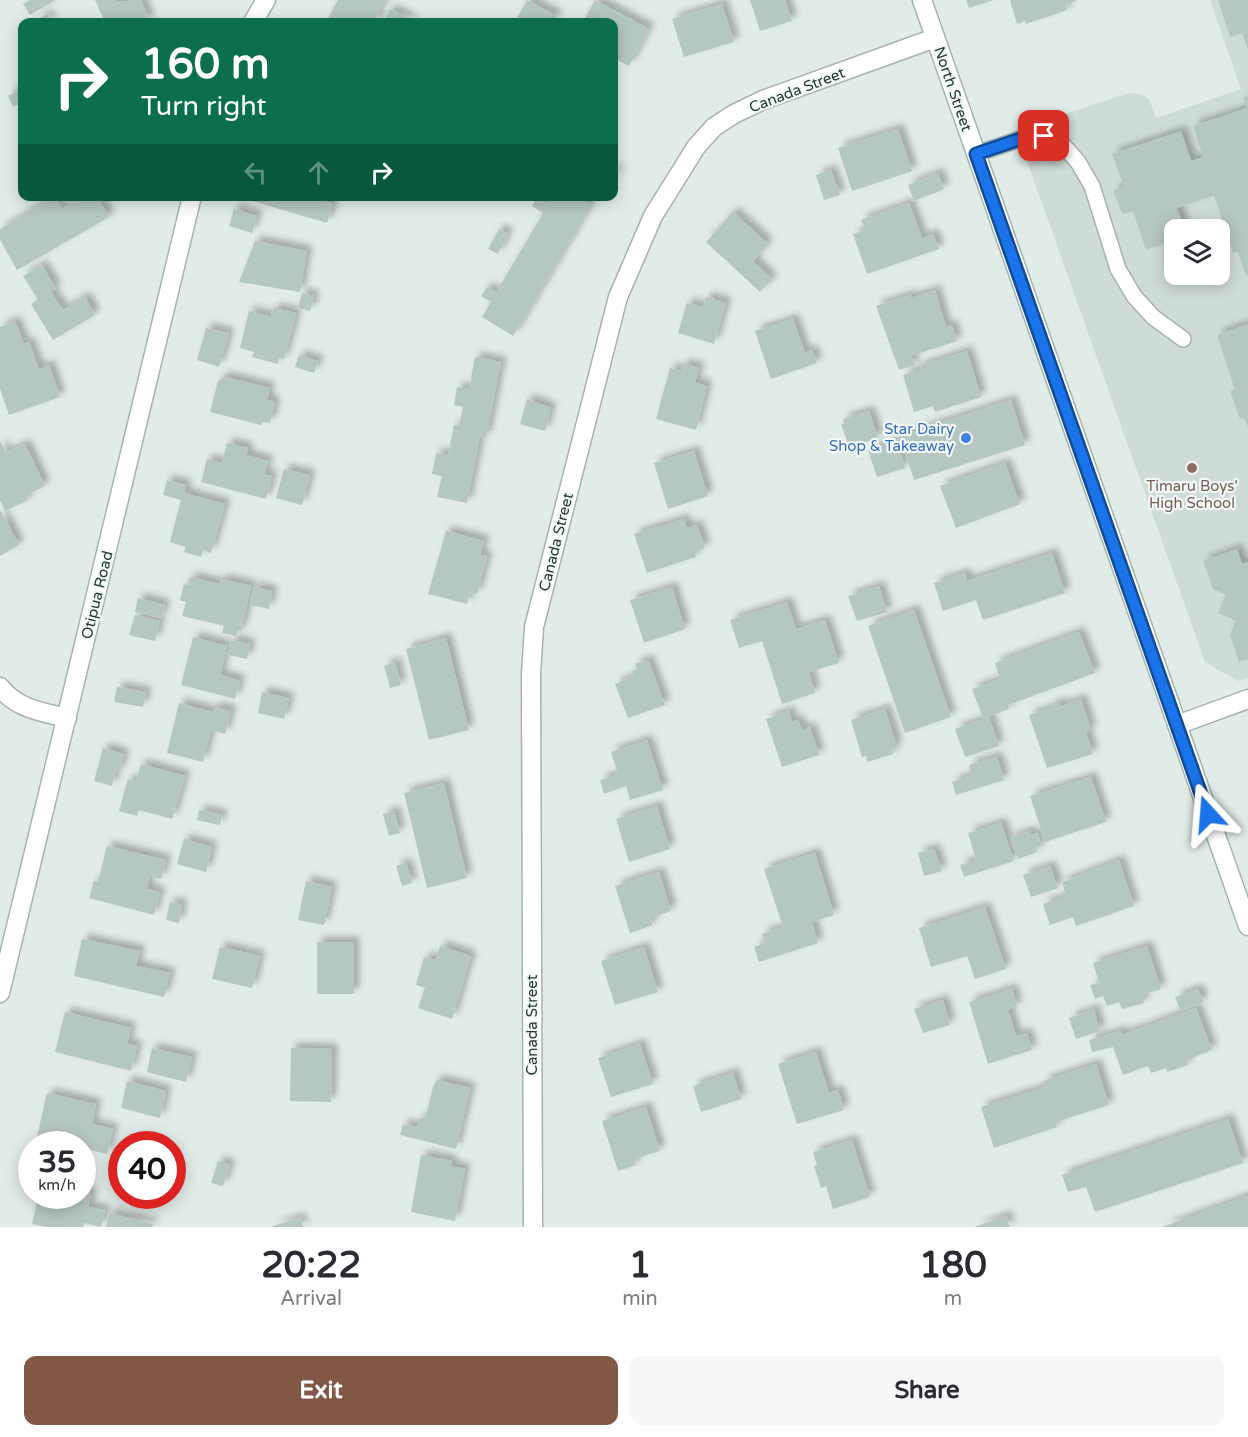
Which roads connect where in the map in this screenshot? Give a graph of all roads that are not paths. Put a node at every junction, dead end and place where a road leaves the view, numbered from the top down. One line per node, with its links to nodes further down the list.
1 (266, 0): 3 (street)
2 (922, 0): 4 (street, North Street)
3 (255, 18)
4 (935, 38): 5 (street, North Street); 14 (street, Canada Street)
5 (976, 154): 7 (lane); 11 (street, North Street)
6 (191, 201): 10 (street, Otipua Road)
7 (1183, 339)
8 (0, 687): 10 (street)
9 (1248, 699): 11 (street)
10 (67, 718): 13 (street, Otipua Road)
11 (1177, 725): 12 (street, North Street)
12 (1248, 926)
13 (0, 993)
14 (532, 1227)

